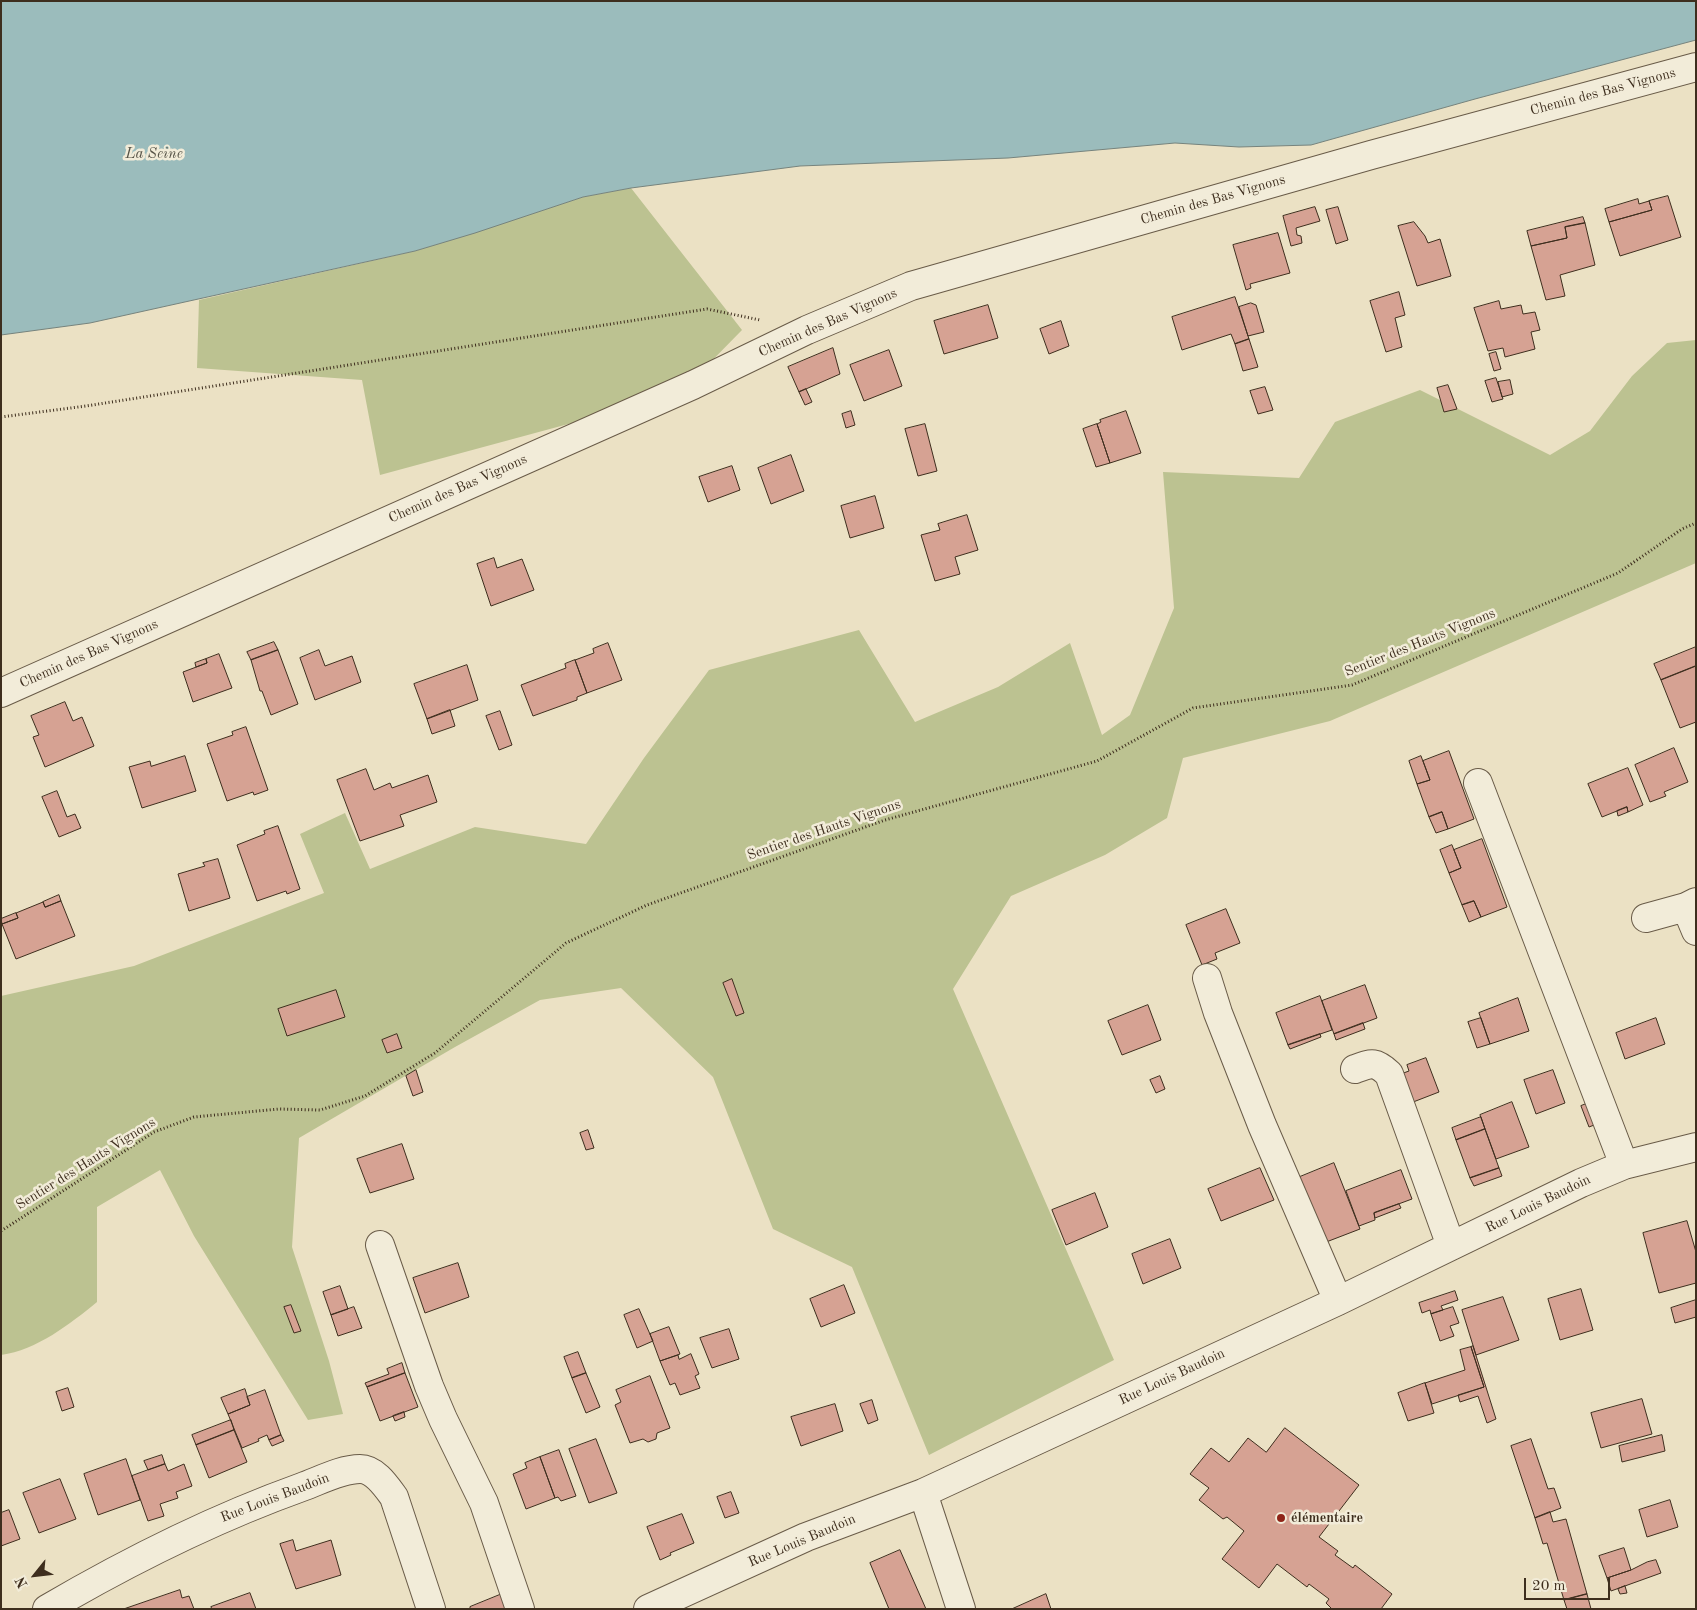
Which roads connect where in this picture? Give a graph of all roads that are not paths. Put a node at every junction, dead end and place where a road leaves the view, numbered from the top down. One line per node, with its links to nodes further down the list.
1 (1696, 67): 2 (street, Chemin des Bas Vignons)
2 (1, 693)
3 (1478, 783): 9 (street)
4 (1692, 914): 5 (street)
5 (1646, 918)
6 (1207, 978): 12 (street)
7 (1355, 1070): 11 (street)
8 (1696, 1147): 9 (street, Rue Louis Baudoin)
9 (1624, 1165): 11 (street, Rue Louis Baudoin)
10 (380, 1245): 16 (street)
11 (1452, 1246): 12 (street, Rue Louis Baudoin)
12 (1338, 1301): 13 (street, Rue Louis Baudoin)
13 (923, 1493): 17 (street, Rue Louis Baudoin); 18 (street)
14 (47, 1609): 15 (street, Rue Louis Baudoin)
15 (431, 1609)
16 (520, 1609)
17 (648, 1609)
18 (961, 1609)

